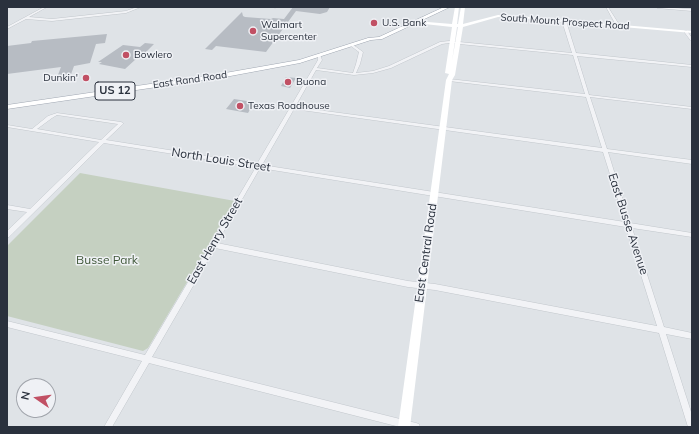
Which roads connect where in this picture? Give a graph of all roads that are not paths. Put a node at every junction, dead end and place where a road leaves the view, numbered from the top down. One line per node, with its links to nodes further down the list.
1 (46, 7): 10 (street)
2 (140, 7): 10 (street)
3 (439, 7): 21 (main road, East Rand Road / US 12)
4 (448, 7): 13 (main road, East Rand Road / US 12)
5 (457, 7): 15 (main road, East Central Road)
6 (463, 7): 11 (main road, East Central Road)
7 (607, 7): 17 (street)
8 (657, 7): 9 (street)
9 (692, 10)
10 (27, 18): 18 (street)
11 (462, 19): 14 (main road); 16 (main road, East Central Road)
12 (564, 21): 14 (main road, South Mount Prospect Road); 17 (main road, South Mount Prospect Road); 25 (street, East Busse Avenue)
13 (415, 22): 15 (main road, South Mount Prospect Road); 21 (main road, East Rand Road / US 12)
14 (476, 22): 16 (main road, South Mount Prospect Road)
15 (454, 26): 16 (main road, South Mount Prospect Road); 23 (main road, East Central Road)
16 (461, 26): 23 (main road, East Central Road)
17 (618, 26): 19 (main road, South Mount Prospect Road)
18 (7, 28)
19 (686, 32): 20 (main road, South Mount Prospect Road); 22 (street)
20 (692, 32)
21 (370, 39): 24 (main road, East Rand Road / US 12)
22 (692, 40)
23 (455, 42): 25 (street); 29 (street); 30 (main road, East Central Road)
24 (352, 45): 26 (main road, East Rand Road / US 12); 29 (street)
25 (574, 54): 27 (street); 31 (street, East Busse Avenue)
26 (319, 55): 28 (street, East Henry Street); 32 (main road, East Rand Road / US 12)
27 (692, 66)
28 (315, 69): 29 (street); 33 (street, East Henry Street)
29 (354, 74)
30 (449, 80): 31 (street); 36 (main road, East Central Road)
31 (587, 96): 34 (street); 39 (street, East Busse Avenue)
32 (7, 107)
33 (292, 108): 36 (street); 41 (street, East Henry Street)
34 (692, 108)
35 (7, 126): 37 (street, North Louis Street)
36 (443, 128): 39 (street); 42 (main road, East Central Road)
37 (33, 130): 38 (street, North Louis Street); 38 (street)
38 (103, 141): 41 (street, North Louis Street); 44 (street)
39 (604, 150): 40 (street); 45 (street, East Busse Avenue)
40 (692, 162)
41 (259, 165): 42 (street, North Louis Street); 48 (street, East Henry Street)
42 (434, 194): 45 (street, North Louis Street); 49 (main road, East Central Road)
43 (7, 207): 44 (street)
44 (31, 211): 46 (street)
45 (628, 225): 47 (street, North Louis Street); 51 (street, East Busse Avenue)
46 (7, 235)
47 (692, 235)
48 (213, 245): 49 (street); 53 (street, East Henry Street)
49 (422, 285): 51 (street); 54 (main road, East Central Road)
50 (7, 324): 53 (street)
51 (662, 330): 52 (street); 57 (street, East Busse Avenue)
52 (692, 336)
53 (147, 360): 54 (street); 55 (street, East Henry Street)
54 (404, 426): 56 (street)
55 (108, 427)
56 (416, 427)
57 (692, 427)

